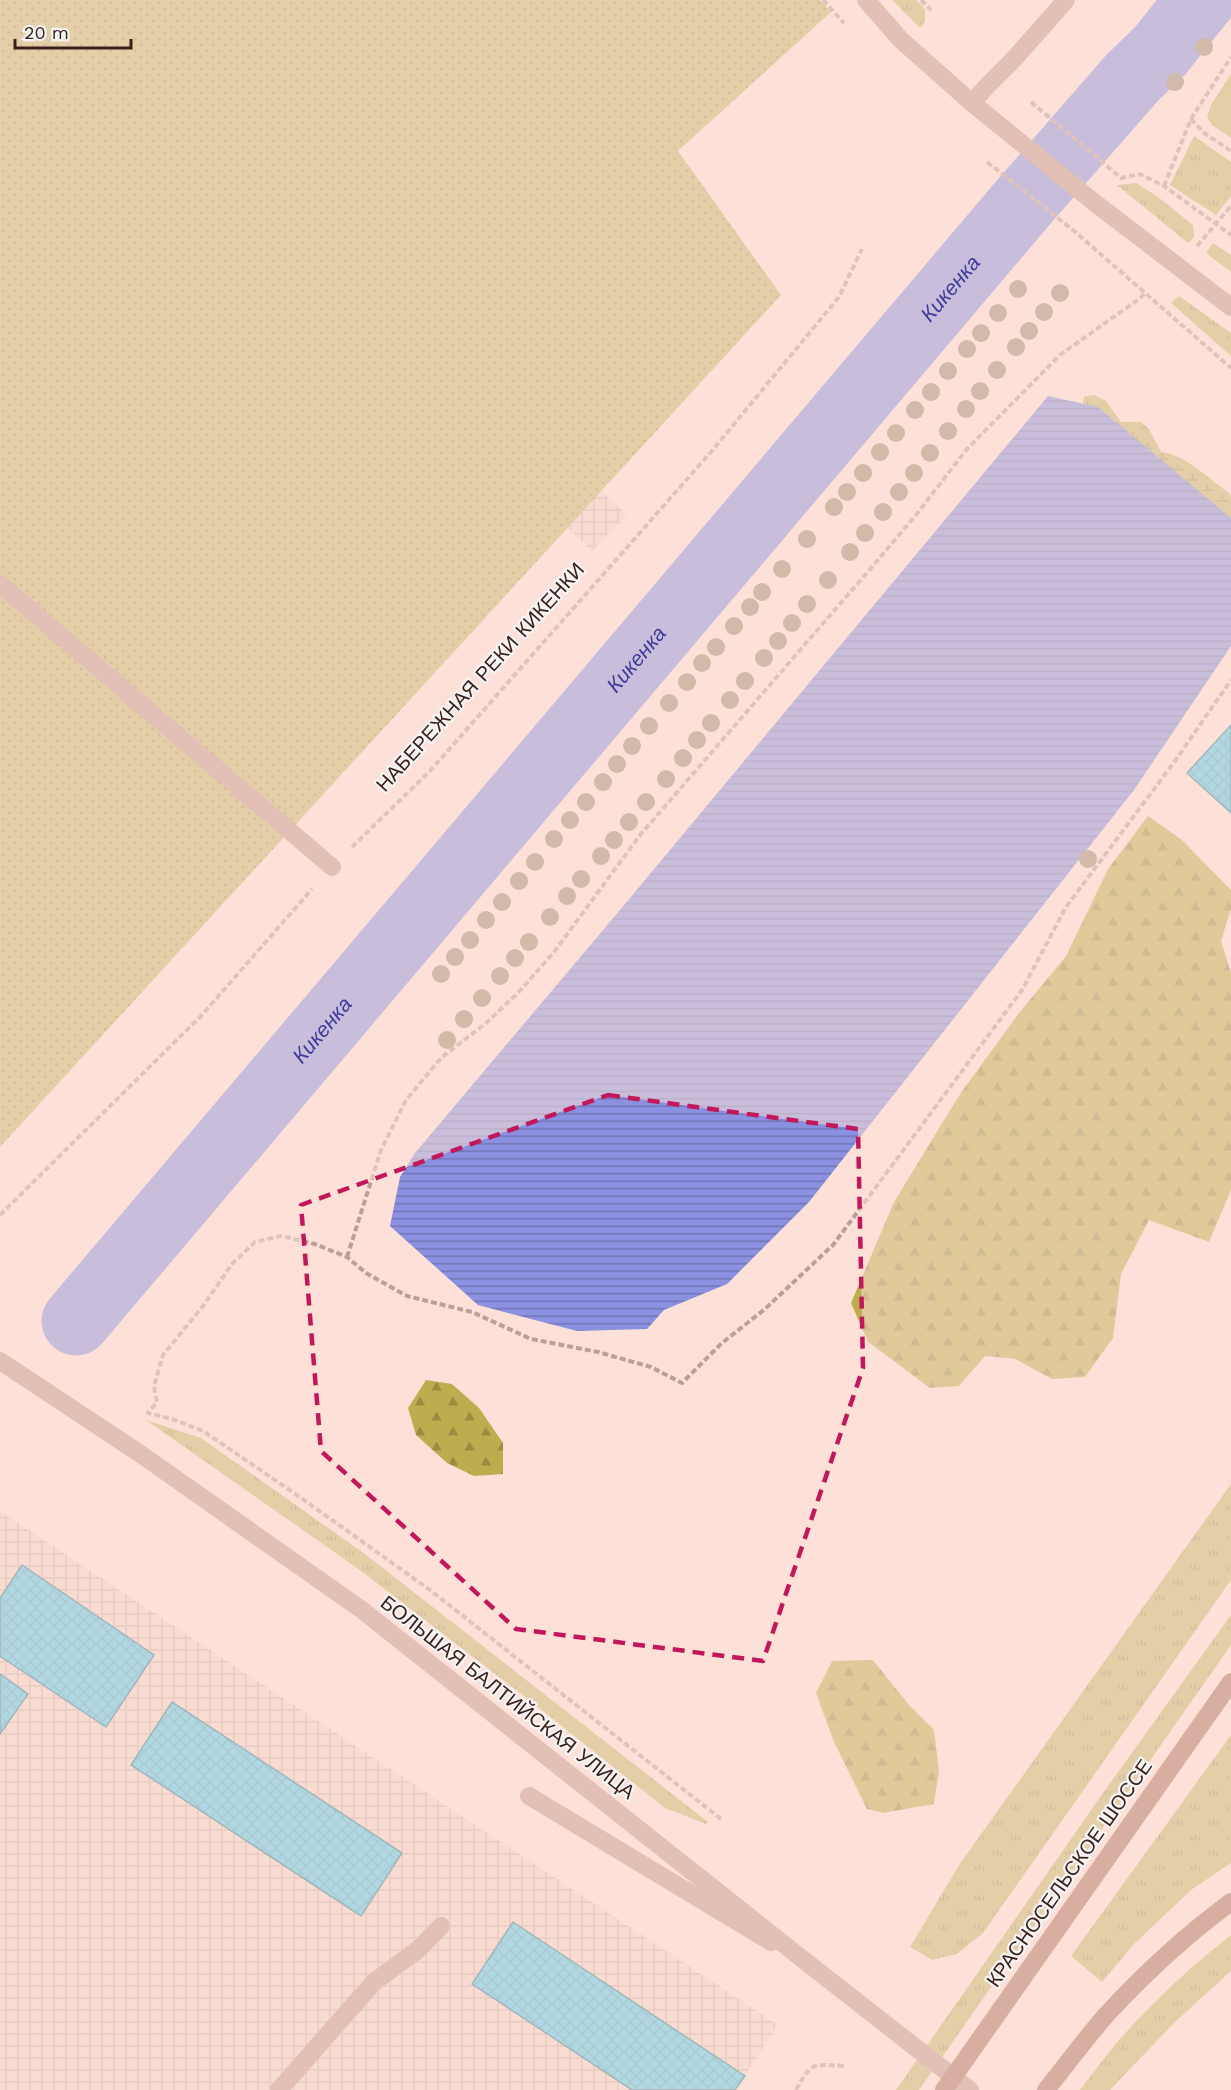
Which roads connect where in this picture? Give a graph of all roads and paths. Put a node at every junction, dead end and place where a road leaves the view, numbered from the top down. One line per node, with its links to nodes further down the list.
1 (866, 0): 7 (street)
2 (921, 0): 4 (path)
3 (1066, 0): 7 (street)
4 (931, 10)
5 (1231, 57): 8 (path)
6 (1031, 102): 11 (path)
7 (972, 103): 18 (street)
8 (1191, 119): 9 (path); 11 (path)
9 (1231, 151)
10 (987, 162): 17 (path)
11 (1164, 186): 13 (path)
12 (1231, 206): 13 (path)
13 (1216, 223): 14 (path); 15 (path)
14 (1231, 235)
15 (1197, 246)
16 (862, 249): 22 (path, НАБЕРЕЖНАЯ РЕКИ КИКЕНКИ)
17 (1146, 292): 19 (path); 24 (path)
18 (1231, 307)
19 (1231, 368)
20 (0, 584): 22 (street)
21 (1231, 680): 24 (path)
22 (332, 867): 23 (path, НАБЕРЕЖНАЯ РЕКИ КИКЕНКИ)
23 (0, 1215)
24 (347, 1257): 28 (path)
25 (0, 1361): 31 (street, БОЛЬШАЯ БАЛТИЙСКАЯ УЛИЦА)
26 (1231, 1682): 33 (main road, КРАСНОСЕЛЬСКОЕ ШОССЕ)
27 (529, 1796): 31 (street)
28 (721, 1820)
29 (1231, 1902): 37 (main road)
30 (441, 1926): 34 (street)
31 (810, 1965): 33 (street, БОЛЬШАЯ БАЛТИЙСКАЯ УЛИЦА)
32 (844, 2066): 35 (path)
33 (949, 2083): 36 (street, БОЛЬШАЯ БАЛТИЙСКАЯ УЛИЦА)
34 (279, 2090)
35 (796, 2090)
36 (970, 2090)
37 (1046, 2090)

